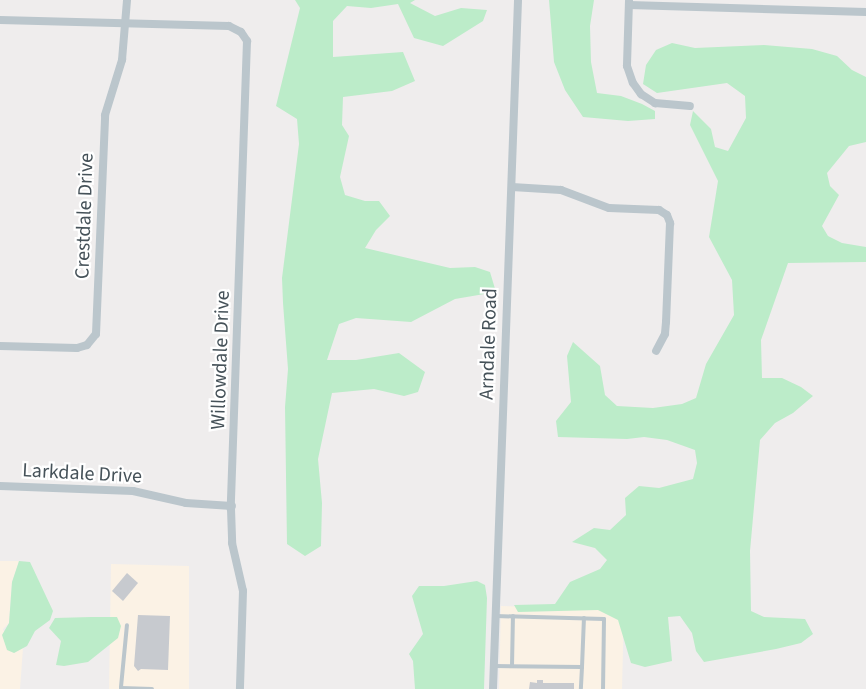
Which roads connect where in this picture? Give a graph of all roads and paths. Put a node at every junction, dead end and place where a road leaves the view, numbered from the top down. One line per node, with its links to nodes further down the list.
1 (126, 0): 6 (street, Crestdale Drive)
2 (518, 0): 8 (street, Arndale Road)
3 (629, 2): 4 (street); 7 (street)
4 (866, 12)
5 (0, 20): 6 (street)
6 (126, 23): 9 (street, Crestdale Drive); 12 (street, Willowdale Drive)
7 (690, 106)
8 (512, 187): 10 (street); 13 (street, Arndale Road)
9 (0, 346)
10 (656, 351)
11 (0, 486): 12 (street, Larkdale Drive)
12 (232, 506): 22 (street, Willowdale Drive)
13 (496, 616): 14 (lane); 17 (street, Arndale Road)
14 (513, 616): 15 (lane); 18 (lane)
15 (584, 618): 19 (lane); 25 (lane)
16 (127, 625): 20 (lane)
17 (494, 666): 18 (lane); 23 (street, Arndale Road)
18 (512, 666): 19 (lane)
19 (582, 667): 24 (lane)
20 (121, 688): 21 (lane)
21 (152, 689)
22 (240, 689)
23 (493, 689)
24 (581, 689)
25 (603, 689)

